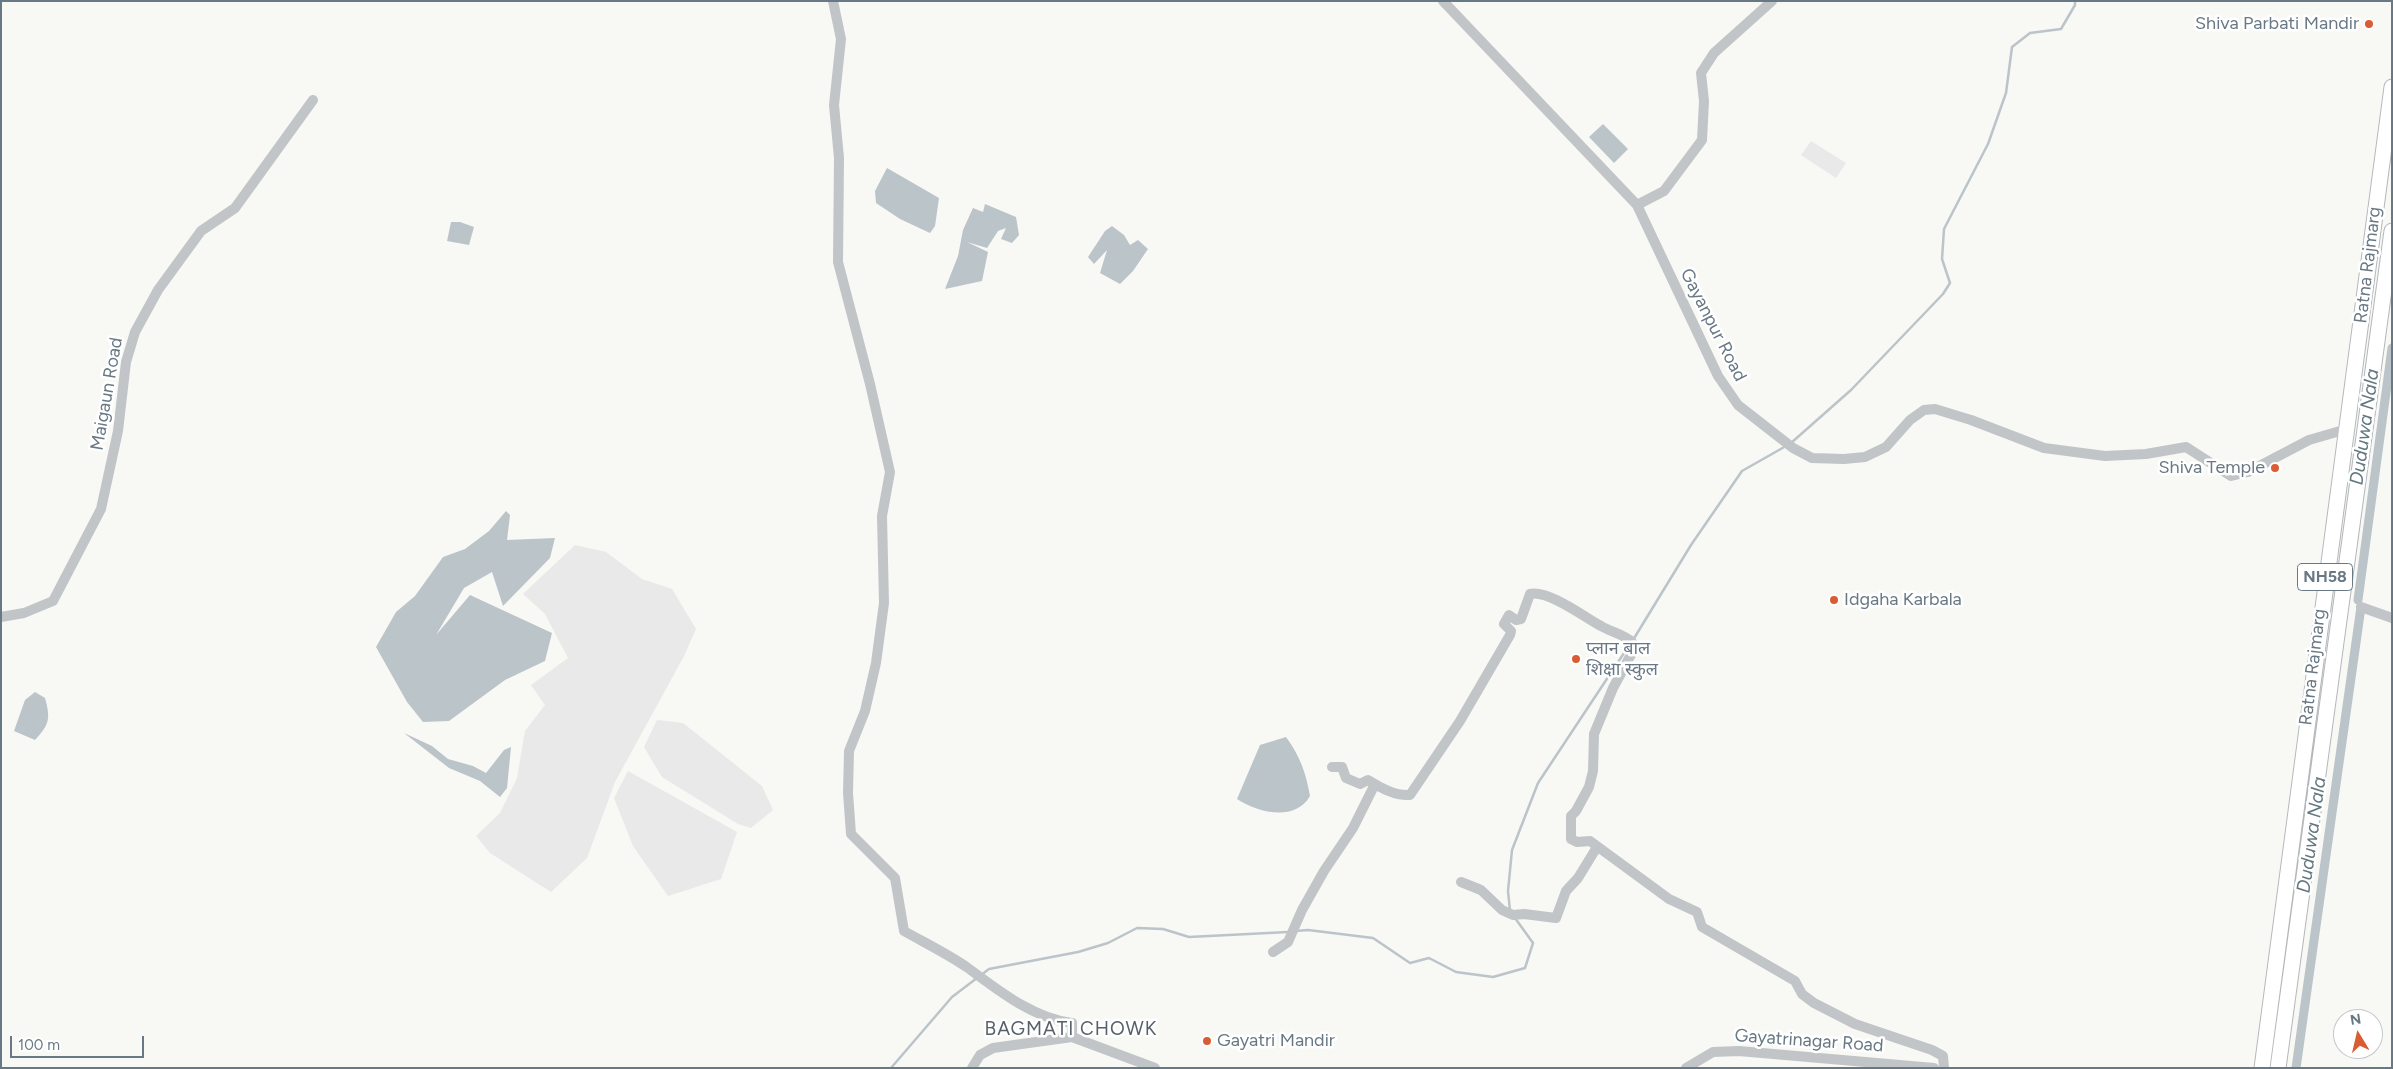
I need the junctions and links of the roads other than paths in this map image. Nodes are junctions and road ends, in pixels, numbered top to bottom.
1 (833, 1) edge
2 (1443, 1) edge
3 (1772, 1) edge
4 (2392, 88) edge
5 (313, 100) dead end
6 (1637, 205) junction
7 (2392, 231) edge
8 (2347, 429) junction
9 (2361, 607) dead end
10 (1, 617) edge
11 (2392, 618) edge
12 (1332, 767) dead end
13 (1375, 784) junction
14 (1597, 847) junction
15 (1461, 882) dead end
16 (1273, 952) dead end
17 (1072, 1038) junction
18 (972, 1068) edge
19 (1155, 1068) edge
20 (1686, 1068) edge
21 (1934, 1068) edge
22 (1944, 1068) edge
23 (2262, 1068) edge
24 (2278, 1068) edge

1 - 17 street
2 - 6 street, Gayanpur Road
3 - 6 street
4 - 8 highway, Ratna Rajmarg / NH58
5 - 10 street, Maigaun Road
6 - 8 street, Gayanpur Road
7 - 24 highway, Ratna Rajmarg / NH58
8 - 23 highway, Ratna Rajmarg / NH58
9 - 11 street
12 - 13 street
13 - 14 street
13 - 16 street
14 - 15 street
14 - 22 street
17 - 18 street
17 - 19 street
20 - 21 street, Gayatrinagar Road

